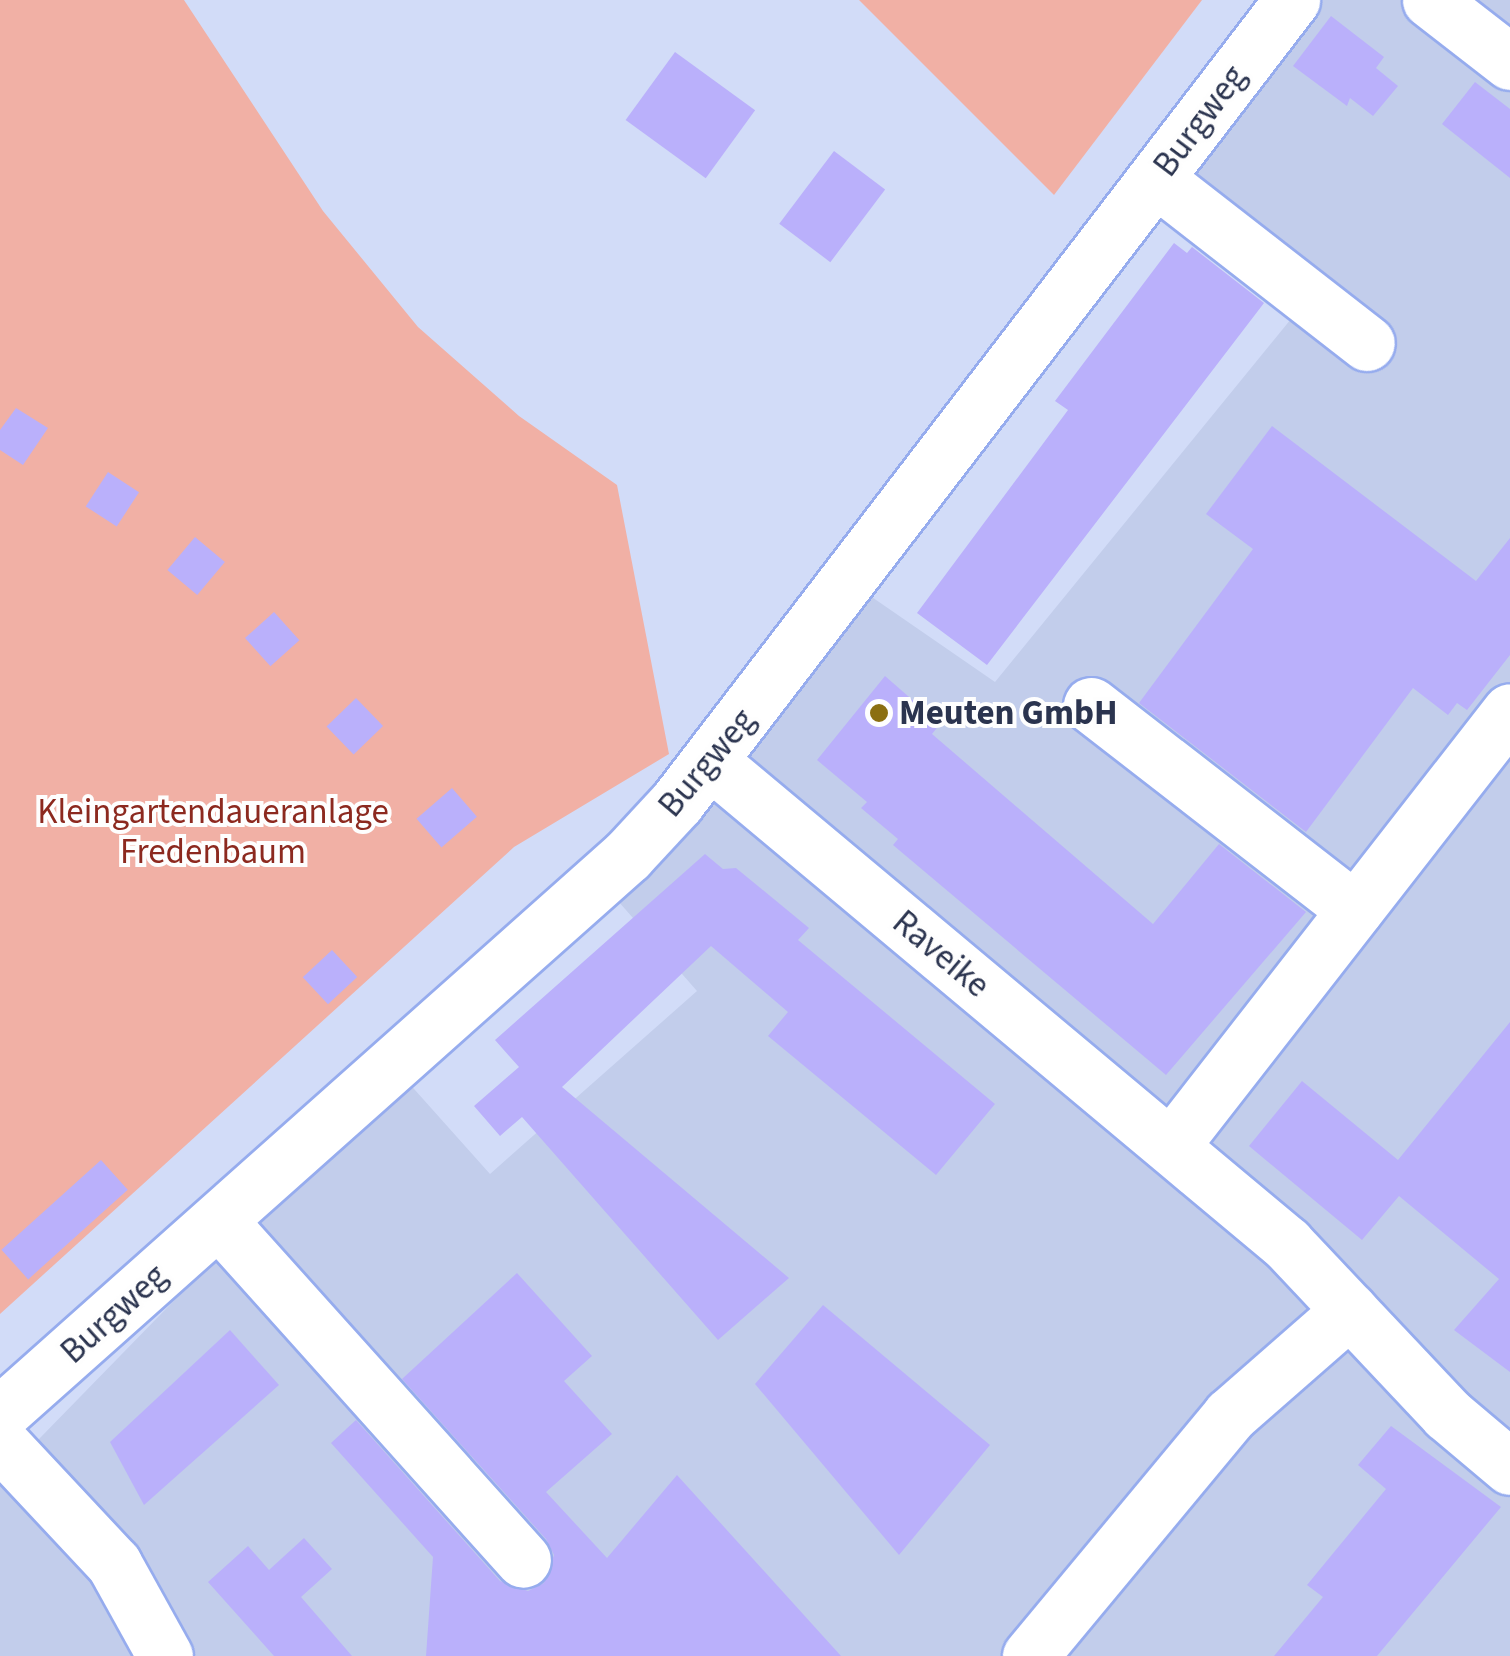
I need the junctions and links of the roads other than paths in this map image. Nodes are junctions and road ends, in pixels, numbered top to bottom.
1 (1292, 0) edge
2 (1430, 0) edge
3 (1510, 62) edge
4 (1156, 179) junction
5 (1367, 343) dead end
6 (1091, 706) dead end
7 (1510, 712) edge
8 (712, 763) junction
9 (1355, 910) junction
10 (1171, 1146) junction
11 (219, 1220) junction
12 (1350, 1310) junction
13 (0, 1414) edge
14 (0, 1442) edge
15 (1510, 1466) edge
16 (523, 1560) dead end
17 (165, 1656) edge
18 (1030, 1656) edge

1 - 4 street, Burgweg
2 - 3 street
4 - 5 street
4 - 8 street, Burgweg
6 - 9 street
7 - 9 street
8 - 10 street, Raveike
8 - 11 street, Burgweg
9 - 10 street
10 - 12 street, Raveike
11 - 13 street, Burgweg
11 - 16 street
12 - 15 street, Raveike
12 - 18 street
14 - 17 street

